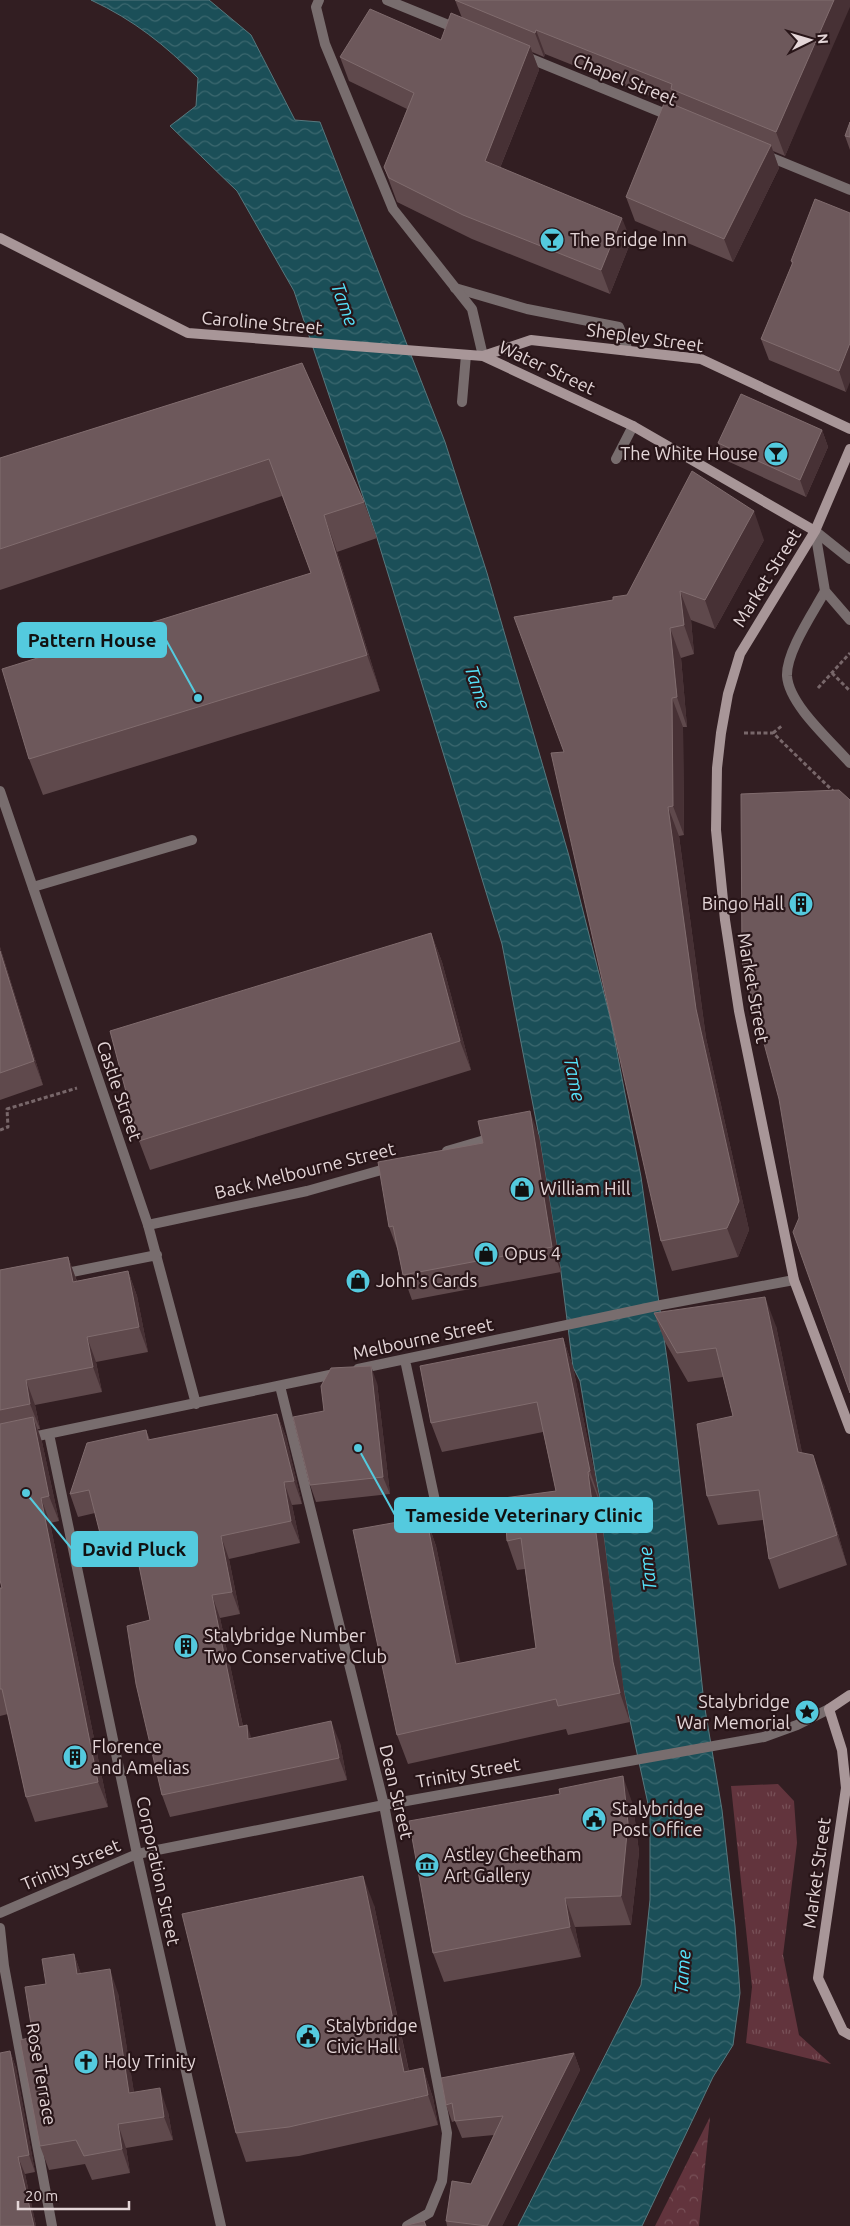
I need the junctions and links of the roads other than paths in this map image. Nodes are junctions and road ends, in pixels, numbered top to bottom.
1 (319, 0) edge
2 (387, 0) edge
3 (468, 34) edge
4 (514, 52) edge
5 (686, 123) edge
6 (759, 153) edge
7 (850, 190) edge
8 (0, 238) edge
9 (455, 288) junction
10 (628, 351) junction
11 (466, 355) junction
12 (483, 356) junction
13 (462, 402) dead end
14 (633, 426) junction
15 (850, 429) edge
16 (850, 450) edge
17 (616, 459) dead end
18 (815, 531) junction
19 (850, 559) edge
20 (825, 592) junction
21 (850, 620) edge
22 (850, 763) edge
23 (0, 791) edge
24 (192, 840) dead end
25 (33, 887) junction
26 (498, 1136) edge
27 (441, 1153) edge
28 (403, 1164) edge
29 (148, 1225) junction
30 (157, 1255) junction
31 (49, 1276) edge
32 (794, 1280) junction
33 (404, 1360) junction
34 (280, 1386) junction
35 (196, 1404) junction
36 (850, 1429) edge
37 (49, 1434) junction
38 (20, 1440) edge
39 (440, 1524) dead end
40 (850, 1695) edge
41 (829, 1709) junction
42 (384, 1805) junction
43 (137, 1854) junction
44 (0, 1913) edge
45 (0, 1928) edge
46 (850, 2035) edge
47 (52, 2226) edge
48 (221, 2226) edge
49 (407, 2226) edge

1 - 9 street, Water Street
2 - 3 street
4 - 5 street, Chapel Street
6 - 7 street
8 - 11 main road, Caroline Street
9 - 10 street
9 - 12 street, Water Street
10 - 12 main road, Shepley Street
10 - 15 main road, Shepley Street
11 - 12 main road, Caroline Street
11 - 13 street
12 - 14 main road, Water Street
14 - 17 street
14 - 18 main road, Water Street
16 - 18 main road, Market Street
18 - 19 street
18 - 20 street
18 - 32 main road, Market Street
20 - 21 street
20 - 22 street
23 - 25 street, Castle Street
24 - 25 street
25 - 29 street, Castle Street
26 - 27 street
28 - 29 street, Back Melbourne Street
29 - 30 street, Castle Street
30 - 31 street
30 - 35 street, Castle Street
32 - 33 street, Melbourne Street
32 - 36 main road, Market Street
33 - 34 street, Melbourne Street
33 - 39 street
34 - 35 street, Melbourne Street
34 - 42 street, Dean Street
35 - 37 street, Melbourne Street
37 - 38 street, Melbourne Street
37 - 43 street, Corporation Street
40 - 41 main road
41 - 42 street, Trinity Street
41 - 46 main road, Market Street
42 - 43 street, Trinity Street
42 - 49 street, Dean Street
43 - 44 street, Trinity Street
43 - 48 street, Corporation Street
45 - 47 street, Rose Terrace

